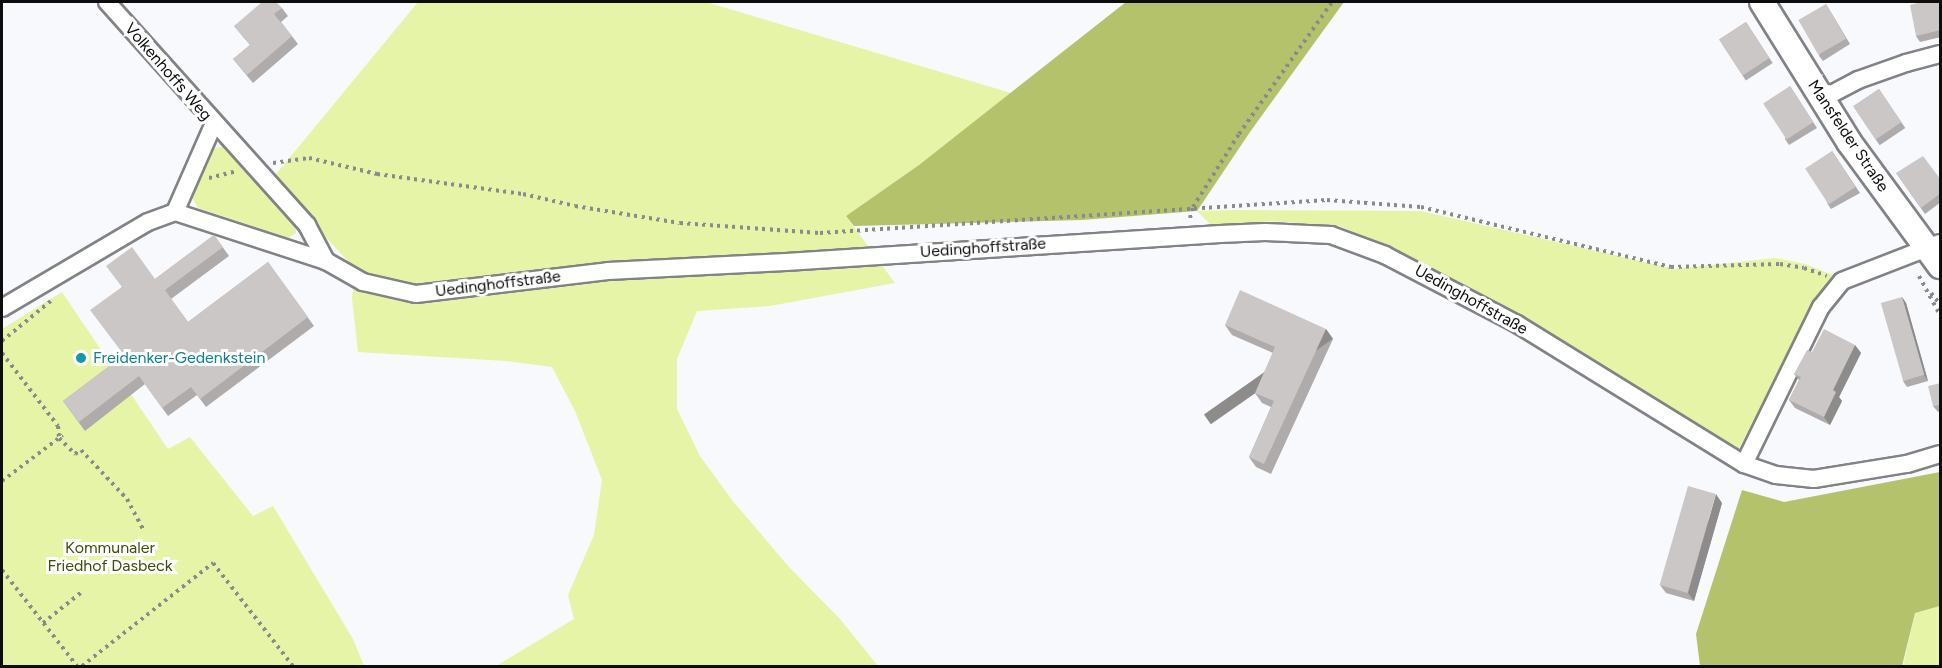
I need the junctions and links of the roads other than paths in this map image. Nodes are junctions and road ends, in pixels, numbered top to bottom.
1 (106, 2) edge
2 (1762, 2) edge
3 (1941, 54) edge
4 (1822, 99) junction
5 (214, 123) junction
6 (175, 212) junction
7 (1929, 253) edge
8 (326, 261) junction
9 (2, 308) edge
10 (1941, 454) edge
11 (1744, 465) junction

1 - 5 street, Volkenhoffs Weg
2 - 4 street, Mansfelder Straße
3 - 4 street
4 - 7 street, Mansfelder Straße
5 - 6 street, Volkenhoffs Weg
5 - 8 street
6 - 8 street, Uedinghoffstraße
6 - 9 street
7 - 11 street
8 - 11 street, Uedinghoffstraße
10 - 11 street, Uedinghoffstraße

